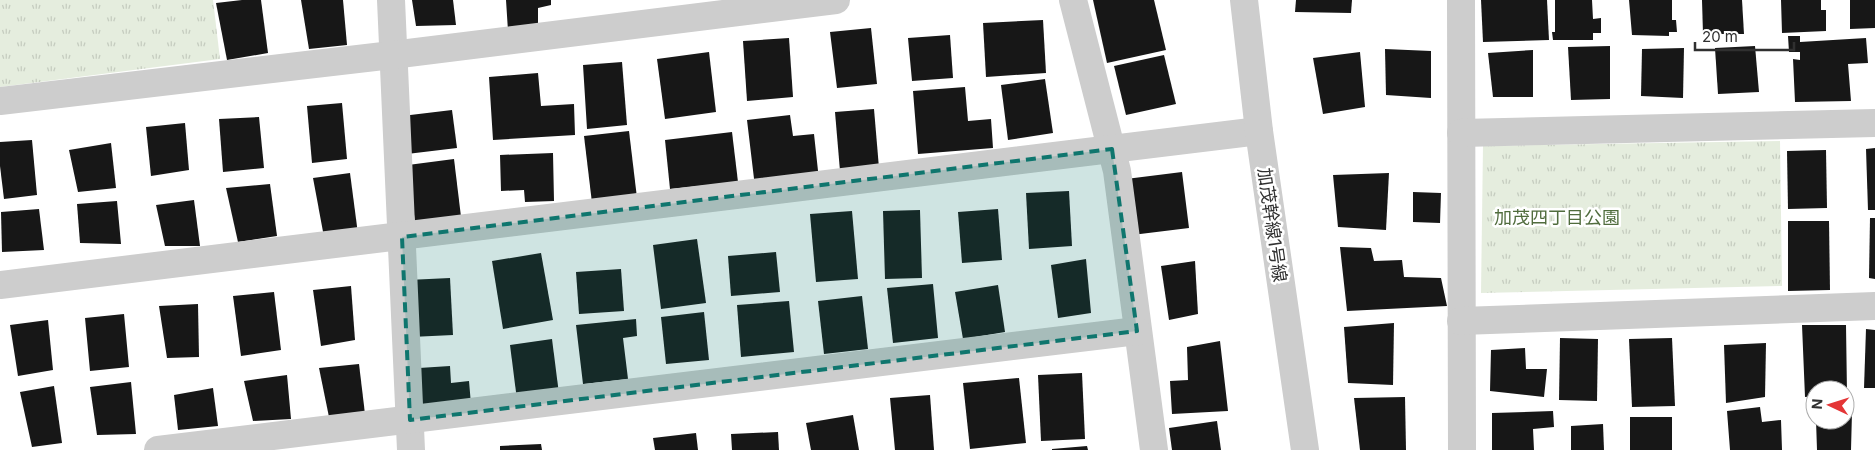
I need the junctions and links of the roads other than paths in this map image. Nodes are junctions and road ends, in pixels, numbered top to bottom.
1 (390, 0) edge
2 (836, 0) edge
3 (1073, 0) edge
4 (1244, 0) edge
5 (1462, 0) edge
6 (392, 56) junction
7 (0, 101) edge
8 (1875, 123) edge
9 (1260, 131) junction
10 (1461, 133) junction
11 (1112, 149) junction
12 (402, 238) junction
13 (0, 285) edge
14 (1875, 306) edge
15 (1461, 322) junction
16 (1137, 331) junction
17 (410, 420) junction
18 (158, 450) edge
19 (411, 450) edge
20 (1154, 450) edge
21 (1305, 450) edge
22 (1462, 450) edge

1 - 6 street
2 - 6 street
3 - 11 street
4 - 9 street, 加茂幹線1号線
5 - 10 street
6 - 7 street
6 - 12 street
8 - 10 street
9 - 11 street
9 - 21 street, 加茂幹線1号線
10 - 15 street
11 - 12 street
11 - 16 street
12 - 13 street
12 - 17 street
14 - 15 street
15 - 22 street
16 - 17 street
16 - 20 street
17 - 18 street
17 - 19 street

